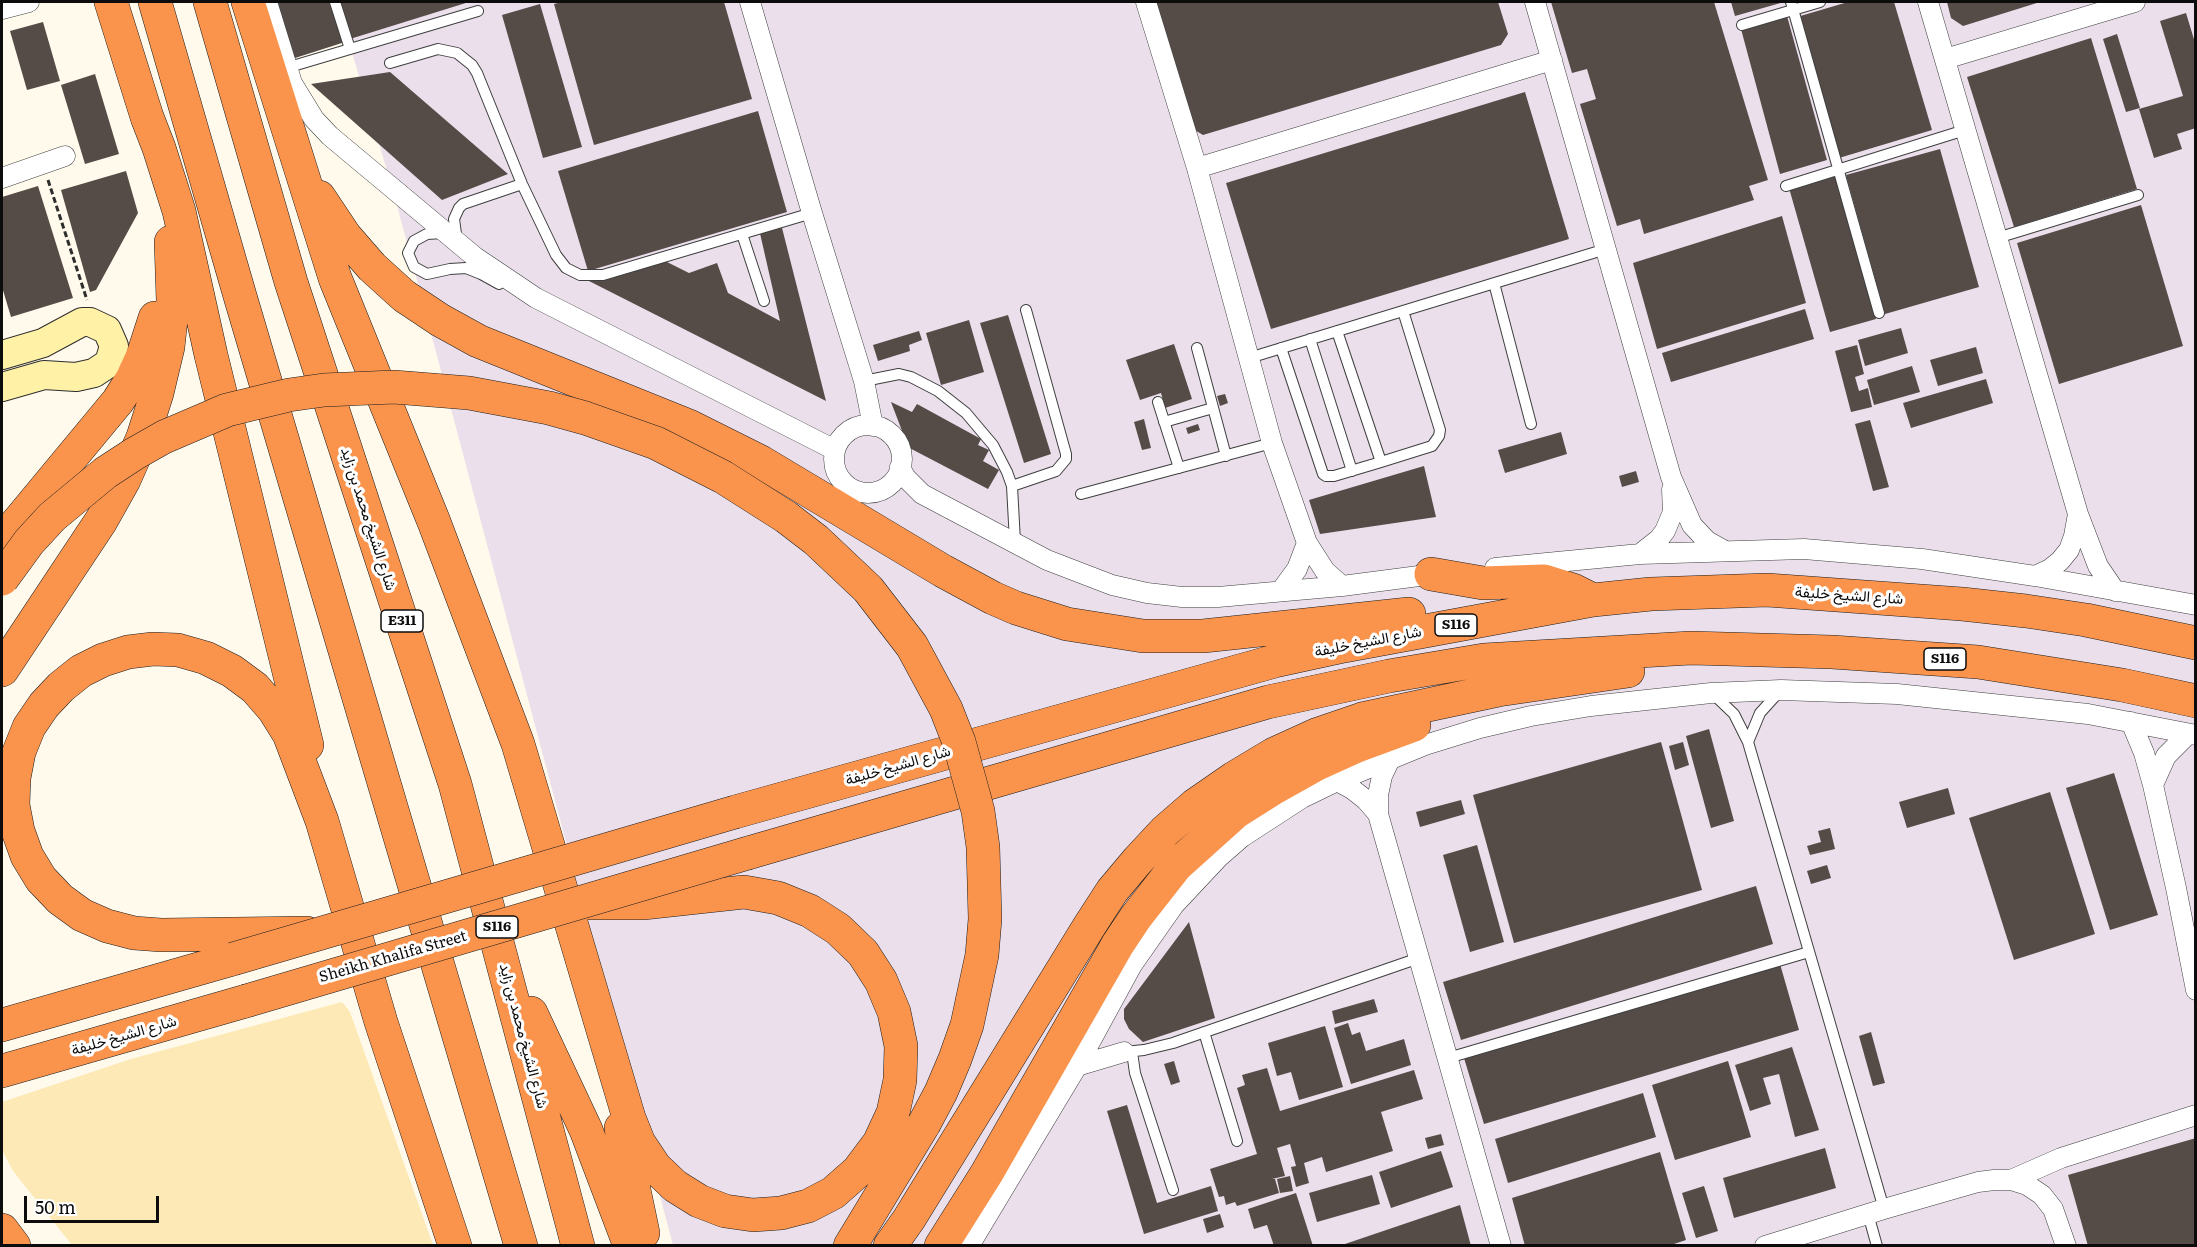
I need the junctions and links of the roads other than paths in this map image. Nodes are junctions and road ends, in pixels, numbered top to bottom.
1 (29, 2) edge
2 (111, 2) edge
3 (155, 2) edge
4 (210, 2) edge
5 (248, 2) edge
6 (267, 2) edge
7 (335, 2) edge
8 (750, 2) edge
9 (1146, 2) edge
10 (1535, 2) edge
11 (1820, 2) edge
12 (1928, 2) edge
13 (2135, 2) edge
14 (1792, 6) edge
15 (2, 9) edge
16 (478, 11) dead end
17 (1742, 25) dead end
18 (350, 49) junction
19 (1945, 59) junction
20 (1552, 60) junction
21 (390, 63) dead end
22 (286, 68) junction
23 (147, 117) junction
24 (1965, 130) junction
25 (159, 148) junction
26 (65, 156) dead end
27 (298, 162) junction
28 (1197, 168) junction
29 (1838, 170) junction
30 (2, 178) edge
31 (522, 184) junction
32 (1786, 186) dead end
33 (2138, 195) dead end
34 (812, 213) junction
35 (742, 234) junction
36 (452, 237) junction
37 (1997, 238) junction
38 (1606, 249) junction
39 (1494, 283) junction
40 (536, 297) junction
41 (764, 301) dead end
42 (1026, 310) dead end
43 (1403, 311) junction
44 (1879, 313) dead end
45 (1337, 331) junction
46 (1310, 339) junction
47 (1197, 348) dead end
48 (1281, 348) junction
49 (2, 355) edge
50 (1249, 358) junction
51 (864, 381) junction
52 (2, 387) edge
53 (1158, 402) dead end
54 (1213, 408) junction
55 (1164, 422) junction
56 (1531, 424) dead end
57 (873, 426) junction
58 (1272, 443) junction
59 (835, 450) junction
60 (1226, 456) junction
61 (1381, 462) junction
62 (900, 467) junction
63 (1179, 468) junction
64 (1352, 471) junction
65 (1671, 477) junction
66 (1012, 486) junction
67 (1081, 494) dead end
68 (2078, 514) junction
69 (2, 541) edge
70 (1016, 542) junction
71 (1306, 543) junction
72 (1725, 551) junction
73 (1640, 554) junction
74 (1431, 574) junction
75 (2035, 576) junction
76 (2, 579) edge
77 (1342, 586) junction
78 (1281, 591) junction
79 (2115, 591) junction
80 (1593, 600) junction
81 (2196, 605) edge
82 (1463, 624) junction
83 (2196, 643) edge
84 (1691, 648) junction
85 (2, 670) edge
86 (1498, 690) junction
87 (1781, 690) junction
88 (1711, 693) junction
89 (2196, 701) edge
90 (2132, 722) junction
91 (2192, 734) edge
92 (1748, 742) junction
93 (1390, 759) junction
94 (1337, 781) junction
95 (2153, 786) junction
96 (1378, 814) junction
97 (322, 820) junction
98 (580, 902) junction
99 (231, 946) junction
100 (1809, 952) junction
101 (502, 955) junction
102 (1419, 958) junction
103 (589, 983) junction
104 (2196, 990) edge
105 (246, 1001) joint
106 (2, 1025) edge
107 (1098, 1025) junction
108 (1204, 1032) junction
109 (1128, 1052) junction
110 (1448, 1058) junction
111 (1077, 1066) junction
112 (2, 1071) edge
113 (2196, 1115) edge
114 (1236, 1141) dead end
115 (2011, 1180) junction
116 (1173, 1190) dead end
117 (1876, 1212) junction
118 (2, 1230) edge
119 (14, 1245) edge
120 (455, 1245) edge
121 (521, 1245) edge
122 (578, 1245) edge
123 (630, 1245) edge
124 (646, 1245) edge
125 (850, 1245) edge
126 (890, 1245) edge
127 (940, 1245) edge
128 (969, 1245) edge
129 (1501, 1245) edge
130 (1765, 1245) edge
131 (1877, 1245) edge
132 (2066, 1245) edge

1 - 15 street
2 - 23 highway
3 - 121 highway
4 - 101 highway, شارع الشيخ محمد بن زايد / E311
5 - 27 highway
6 - 22 street
7 - 18 lane
8 - 34 street
9 - 28 street
10 - 20 street
11 - 14 lane
12 - 19 street
13 - 19 street
14 - 17 lane
14 - 29 lane
16 - 18 lane
18 - 22 lane
19 - 24 street
20 - 28 street
20 - 38 street
21 - 31 lane
22 - 36 street
23 - 25 highway
23 - 69 highway
24 - 29 lane
24 - 37 street
25 - 85 highway
25 - 97 highway
26 - 30 street
27 - 82 highway
27 - 103 highway
28 - 50 street
29 - 32 lane
29 - 44 lane
31 - 35 lane
31 - 36 lane
33 - 37 lane
34 - 35 lane
34 - 51 street
35 - 41 lane
36 - 40 street
36 - 40 lane
37 - 68 street
38 - 39 lane
38 - 65 street
39 - 43 lane
39 - 56 lane
40 - 59 street
42 - 66 lane
43 - 45 lane
43 - 61 lane
45 - 46 lane
45 - 61 lane
46 - 48 lane
46 - 64 lane
47 - 54 lane
48 - 50 lane
48 - 64 lane
49 - 52 street
50 - 58 street
51 - 57 street
51 - 66 lane
53 - 55 lane
54 - 55 lane
54 - 60 lane
55 - 63 lane
57 - 59 street
57 - 62 street
58 - 60 lane
58 - 71 street
59 - 62 street
60 - 63 lane
61 - 64 lane
62 - 70 street
63 - 67 lane
65 - 72 street
65 - 73 street
66 - 70 lane
68 - 75 street
68 - 79 street
70 - 78 street
71 - 77 street
71 - 78 street
72 - 73 street
72 - 75 street
73 - 74 street
74 - 77 street
74 - 80 highway
75 - 79 street
76 - 125 highway, bridge
77 - 78 street
79 - 81 street
80 - 82 highway, شارع الشيخ خليفة / S116
80 - 83 highway, شارع الشيخ خليفة / S116
82 - 99 highway, شارع الشيخ خليفة / S116, bridge
84 - 86 highway
84 - 89 highway, S116
84 - 98 highway, Sheikh Khalifa Street / S116, bridge
86 - 126 highway
86 - 127 highway
87 - 88 street
87 - 90 street
87 - 92 lane
88 - 92 lane
88 - 93 street
90 - 91 street
90 - 95 street
91 - 95 street
92 - 100 lane
93 - 94 street
93 - 96 street
94 - 96 street
94 - 107 street
95 - 104 street
96 - 102 street
97 - 99 highway
97 - 120 highway
98 - 103 highway, bridge
98 - 105 highway, Sheikh Khalifa Street / S116, bridge
99 - 106 highway, S116
100 - 110 lane
100 - 117 lane
101 - 122 highway, شارع الشيخ محمد بن زايد / E311
101 - 123 highway
102 - 108 lane
102 - 110 street
103 - 124 highway
105 - 112 highway, شارع الشيخ خليفة / S116
107 - 109 street
107 - 111 street
108 - 109 lane
108 - 114 lane
109 - 111 street
109 - 116 lane
110 - 129 street
111 - 128 street
113 - 115 street
115 - 117 street
115 - 132 street
117 - 130 street
117 - 131 lane
118 - 119 highway

